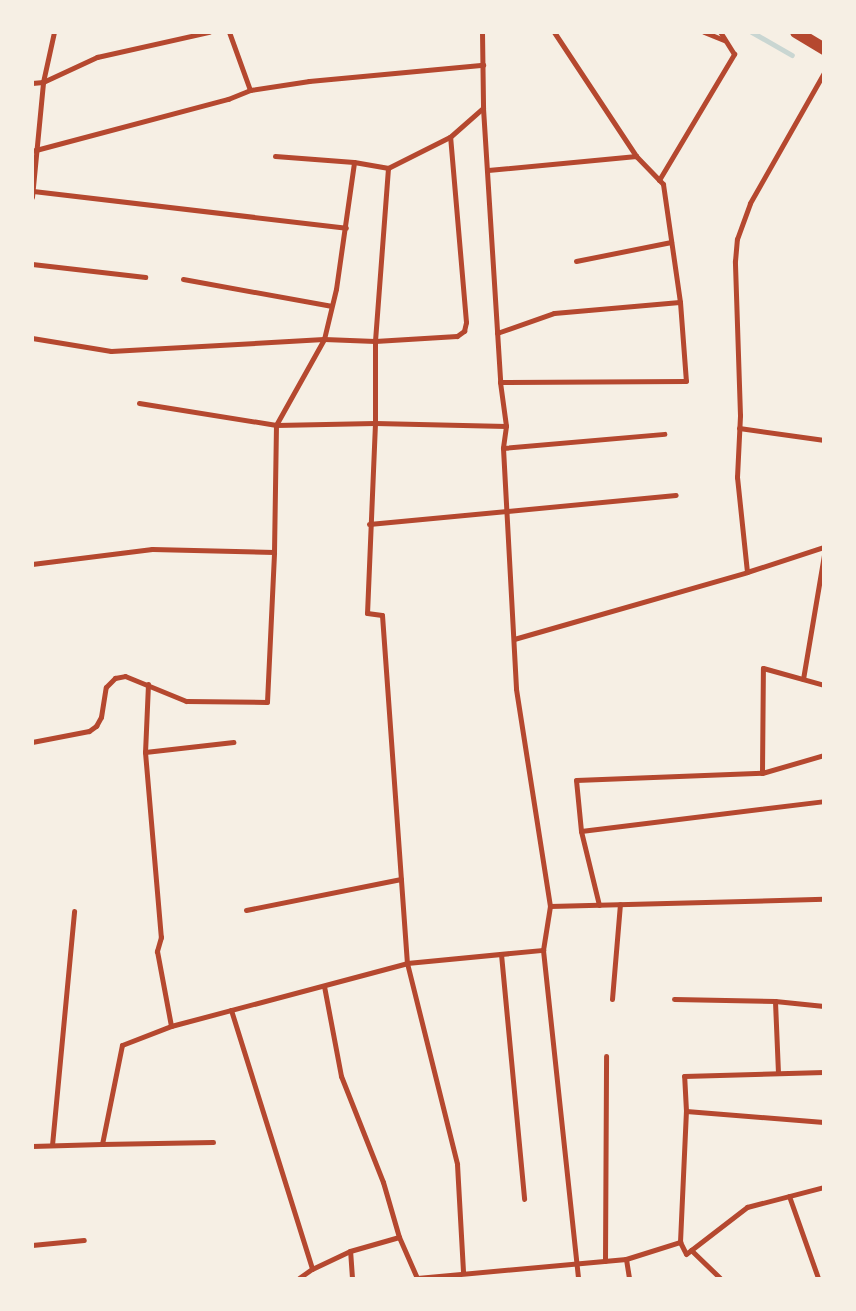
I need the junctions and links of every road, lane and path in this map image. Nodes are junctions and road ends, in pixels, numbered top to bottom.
1 (54, 32) edge
2 (209, 32) edge
3 (229, 32) edge
4 (482, 32) edge
5 (554, 32) edge
6 (704, 32) edge
7 (720, 32) edge
8 (796, 32) edge
9 (726, 40) junction
10 (824, 49) edge
11 (483, 65) junction
12 (824, 73) edge
13 (32, 82) edge
14 (43, 82) junction
15 (250, 90) junction
16 (484, 108) junction
17 (450, 137) junction
18 (35, 151) edge
19 (275, 156) dead end
20 (636, 156) junction
21 (354, 162) junction
22 (388, 168) junction
23 (488, 170) junction
24 (659, 180) junction
25 (33, 191) edge
26 (32, 197) edge
27 (346, 228) junction
28 (671, 242) junction
29 (576, 261) dead end
30 (32, 264) edge
31 (146, 277) dead end
32 (183, 279) dead end
33 (680, 302) junction
34 (331, 306) junction
35 (497, 333) junction
36 (32, 338) edge
37 (324, 339) junction
38 (375, 341) junction
39 (500, 382) junction
40 (139, 403) dead end
41 (375, 423) junction
42 (276, 425) junction
43 (506, 426) junction
44 (739, 428) junction
45 (664, 434) dead end
46 (824, 440) edge
47 (503, 448) junction
48 (676, 495) dead end
49 (507, 513) junction
50 (369, 524) junction
51 (824, 547) edge
52 (274, 552) junction
53 (824, 555) edge
54 (32, 564) edge
55 (748, 572) junction
56 (514, 639) junction
57 (803, 679) junction
58 (148, 684) junction
59 (824, 685) edge
60 (32, 742) edge
61 (233, 742) dead end
62 (145, 752) junction
63 (824, 755) edge
64 (762, 773) junction
65 (824, 801) edge
66 (581, 832) junction
67 (401, 879) junction
68 (824, 899) edge
69 (620, 904) junction
70 (599, 905) junction
71 (550, 906) junction
72 (246, 910) dead end
73 (74, 911) dead end
74 (543, 950) junction
75 (501, 954) junction
76 (407, 963) junction
77 (324, 986) junction
78 (612, 999) dead end
79 (674, 999) dead end
80 (775, 1001) junction
81 (824, 1006) edge
82 (231, 1010) junction
83 (171, 1026) junction
84 (606, 1056) dead end
85 (824, 1072) edge
86 (778, 1073) junction
87 (686, 1111) junction
88 (824, 1122) edge
89 (213, 1142) dead end
90 (102, 1144) junction
91 (32, 1146) edge
92 (52, 1146) junction
93 (824, 1187) edge
94 (789, 1196) junction
95 (524, 1200) dead end
96 (399, 1237) junction
97 (84, 1240) dead end
98 (680, 1242) junction
99 (32, 1245) edge
100 (691, 1250) junction
101 (350, 1251) junction
102 (626, 1259) junction
103 (605, 1261) junction
104 (576, 1263) junction
105 (312, 1269) junction
106 (463, 1273) junction
107 (299, 1278) edge
108 (352, 1278) edge
109 (417, 1278) edge
110 (578, 1278) edge
111 (629, 1278) edge
112 (720, 1278) edge
113 (818, 1278) edge

1 - 14 street
2 - 14 street
3 - 15 street
4 - 11 street
5 - 20 street
6 - 9 street
7 - 9 street
8 - 10 highway
9 - 24 street
11 - 15 street
11 - 16 street
12 - 44 street
13 - 14 street
14 - 18 street
15 - 18 street
16 - 17 street
16 - 23 street
17 - 22 street
17 - 38 street
18 - 25 street
19 - 21 street
20 - 23 street
20 - 24 street
21 - 22 street
21 - 27 street
22 - 38 street
23 - 35 street
24 - 28 street
25 - 26 street
25 - 27 street
27 - 34 street
28 - 29 street
28 - 33 street
30 - 31 street
32 - 34 street
33 - 35 street
33 - 39 street
34 - 37 street
35 - 39 street
36 - 37 street
37 - 38 street
37 - 42 street
38 - 41 street
39 - 43 street
40 - 42 street
41 - 42 street
41 - 43 street
41 - 50 street
42 - 52 street
43 - 47 street
44 - 46 street
44 - 55 street
45 - 47 street
47 - 49 street
48 - 49 street
49 - 50 street
49 - 56 street
50 - 67 street
51 - 55 street
52 - 54 street
52 - 58 street
53 - 57 street
55 - 56 street
56 - 71 street
57 - 59 street
57 - 64 street
58 - 60 street
58 - 62 street
61 - 62 street
62 - 83 street
63 - 64 street
64 - 66 street
65 - 66 street
66 - 70 street
67 - 72 street
67 - 76 street
68 - 69 street
69 - 70 street
69 - 78 street
70 - 71 street
71 - 74 street
73 - 92 street
74 - 75 street
74 - 104 street
75 - 76 street
75 - 95 street
76 - 77 street
76 - 106 street
77 - 82 street
77 - 96 street
79 - 80 street
80 - 81 street
80 - 86 street
82 - 83 street
82 - 105 street
83 - 90 street
84 - 103 street
85 - 86 street
86 - 87 street
87 - 88 street
87 - 98 street
89 - 90 street
90 - 92 street
91 - 92 street
93 - 94 street
94 - 100 street
94 - 113 street
96 - 101 street
96 - 109 street
97 - 99 street
98 - 100 street
98 - 102 street
100 - 112 street
101 - 105 street
101 - 108 street
102 - 103 street
102 - 111 street
103 - 104 street
104 - 106 street
104 - 110 street
105 - 107 street
106 - 109 street

